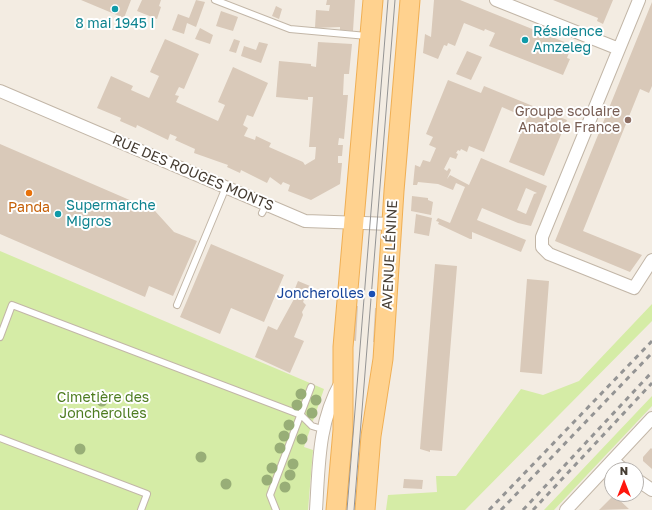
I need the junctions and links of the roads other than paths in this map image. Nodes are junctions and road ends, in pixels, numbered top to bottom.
1 (215, 0) edge
2 (373, 0) edge
3 (410, 0) edge
4 (496, 0) edge
5 (639, 0) edge
6 (370, 36) junction
7 (620, 49) junction
8 (0, 91) edge
9 (226, 188) junction
10 (355, 221) junction
11 (392, 224) junction
12 (652, 260) edge
13 (177, 305) dead end
14 (0, 337) edge
15 (342, 381) junction
16 (311, 387) dead end
17 (301, 415) junction
18 (652, 418) edge
19 (322, 429) junction
20 (0, 438) edge
21 (613, 461) joint
22 (141, 510) edge
23 (276, 510) edge
24 (316, 510) edge
25 (336, 510) edge
26 (365, 510) edge
27 (566, 510) edge

1 - 6 lane
2 - 6 main road
3 - 11 main road, AVENUE LÉNINE
4 - 7 street
5 - 7 street
6 - 10 main road
7 - 12 street
8 - 9 street, RUE DES ROUGES MONTS
9 - 10 street, RUE DES ROUGES MONTS
9 - 13 lane
10 - 11 street, RUE DES ROUGES MONTS
10 - 15 main road
11 - 26 main road, AVENUE LÉNINE
14 - 17 lane
15 - 19 street
15 - 25 main road
16 - 17 lane
17 - 19 lane
17 - 23 lane
18 - 21 street
19 - 24 street
20 - 22 lane
21 - 27 street

